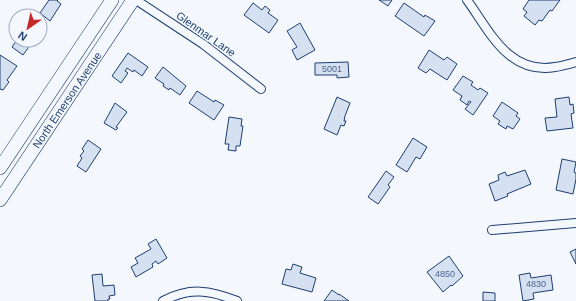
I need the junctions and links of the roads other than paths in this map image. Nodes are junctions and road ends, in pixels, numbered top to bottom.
1 (112, 0) edge
2 (135, 0) edge
3 (467, 0) edge
4 (576, 62) edge
5 (261, 89) dead end
6 (0, 168) edge
7 (0, 200) edge
8 (576, 223) edge
9 (492, 230) dead end
10 (163, 301) edge
11 (237, 301) edge

1 - 6 main road, North Emerson Avenue
2 - 5 street, Glenmar Lane
2 - 7 main road, North Emerson Avenue
3 - 4 street
8 - 9 street
10 - 11 street

